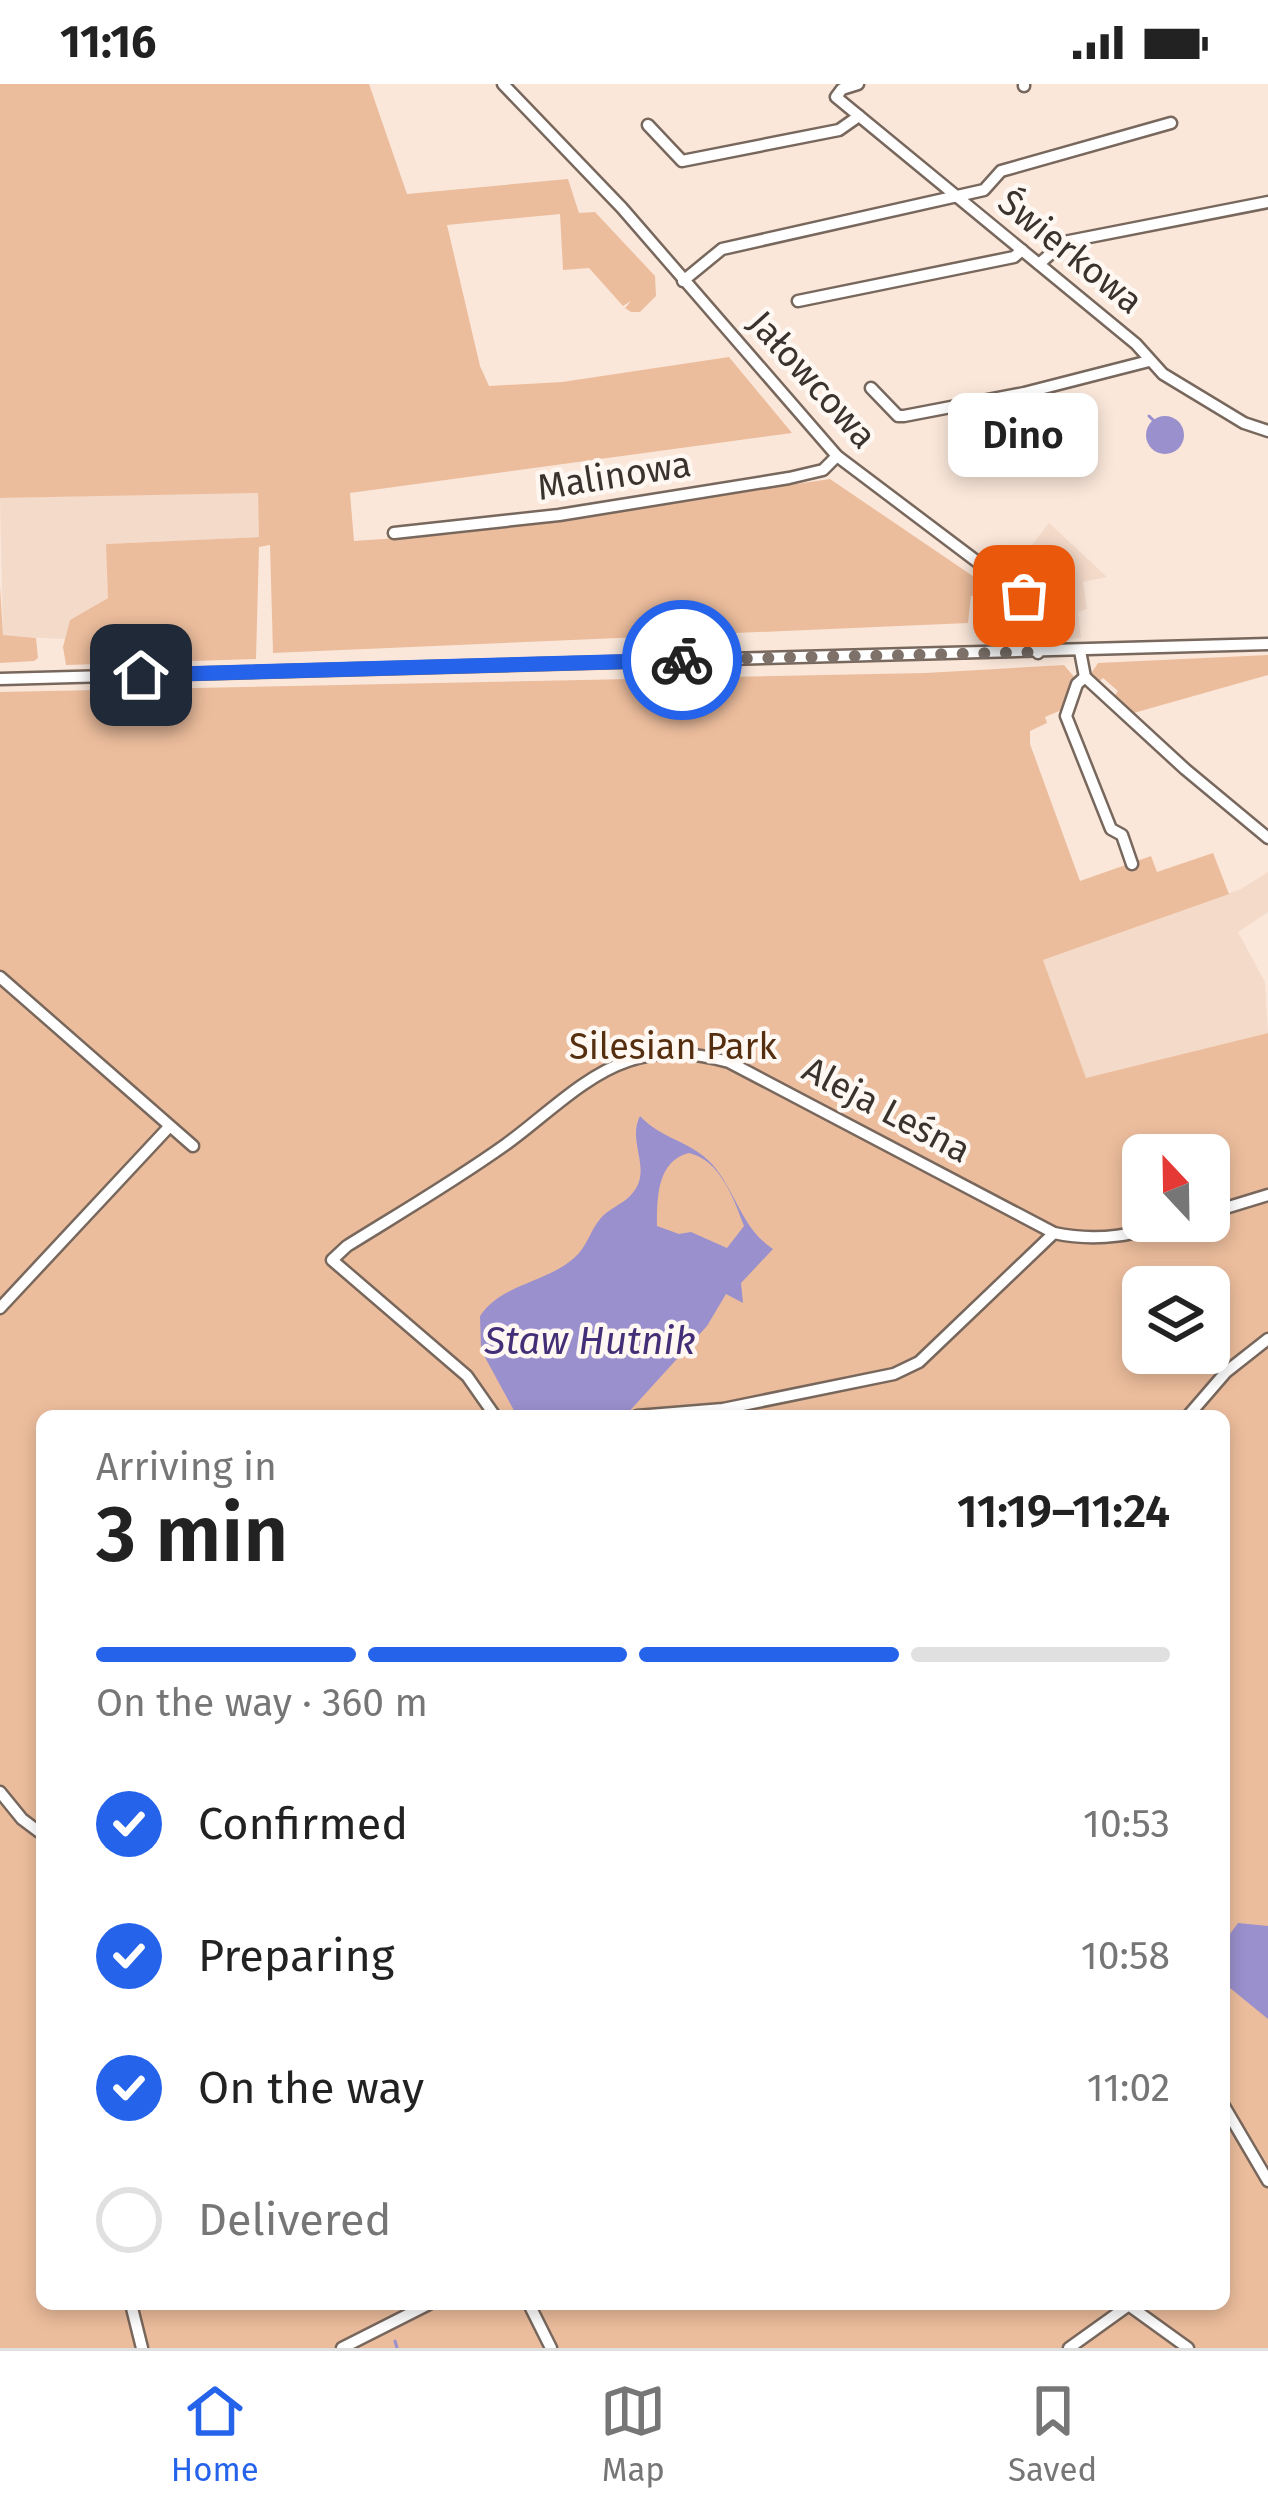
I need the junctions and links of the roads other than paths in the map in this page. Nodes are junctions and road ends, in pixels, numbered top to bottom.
1 (503, 84) edge
2 (858, 84) edge
3 (859, 116) junction
4 (1171, 123) dead end
5 (648, 125) dead end
6 (956, 196) junction
7 (1268, 202) edge
8 (1022, 250) junction
9 (1040, 264) junction
10 (683, 280) junction
11 (798, 301) dead end
12 (1149, 361) junction
13 (871, 388) dead end
14 (1268, 431) edge
15 (837, 456) junction
16 (394, 533) dead end
17 (1268, 644) edge
18 (1080, 651) junction
19 (1038, 652) junction
20 (1084, 676) junction
21 (0, 679) edge
22 (1268, 838) edge
23 (1132, 864) dead end
24 (0, 976) edge
25 (168, 1128) junction
26 (193, 1146) dead end
27 (1268, 1195) edge
28 (1230, 1207) edge
29 (1054, 1233) junction
30 (1122, 1237) edge
31 (0, 1308) edge
32 (1268, 1339) edge
33 (491, 1410) edge
34 (709, 1410) edge
35 (1193, 1410) edge
36 (0, 1792) edge
37 (36, 1830) edge
38 (1230, 2116) edge
39 (1268, 2181) edge
40 (132, 2310) edge
41 (417, 2310) edge
42 (532, 2310) edge
43 (1121, 2310) edge
44 (1135, 2310) edge
45 (142, 2348) edge
46 (342, 2348) edge
47 (551, 2348) edge
48 (1069, 2348) edge
49 (1188, 2348) edge

1 - 10 street, Jałowcowa
2 - 3 street
3 - 5 street
3 - 6 street
4 - 6 street
6 - 8 street, Świerkowa
6 - 10 street, Świerkowa
7 - 9 street
8 - 9 street, Świerkowa
8 - 11 street
9 - 12 street, Świerkowa
10 - 15 street, Jałowcowa
12 - 13 street
12 - 14 street, Świerkowa
15 - 16 street, Malinowa
15 - 19 street, Jałowcowa
17 - 18 street
18 - 19 street
18 - 20 street
19 - 21 street
20 - 22 street
20 - 23 street
24 - 25 street
25 - 26 street
25 - 31 street
27 - 28 street
29 - 30 street, Aleja Leśna
29 - 33 street, Aleja Leśna
29 - 34 street
32 - 35 street
36 - 37 street
38 - 39 street
40 - 45 street
41 - 46 street
42 - 47 street
43 - 48 street
44 - 49 street

